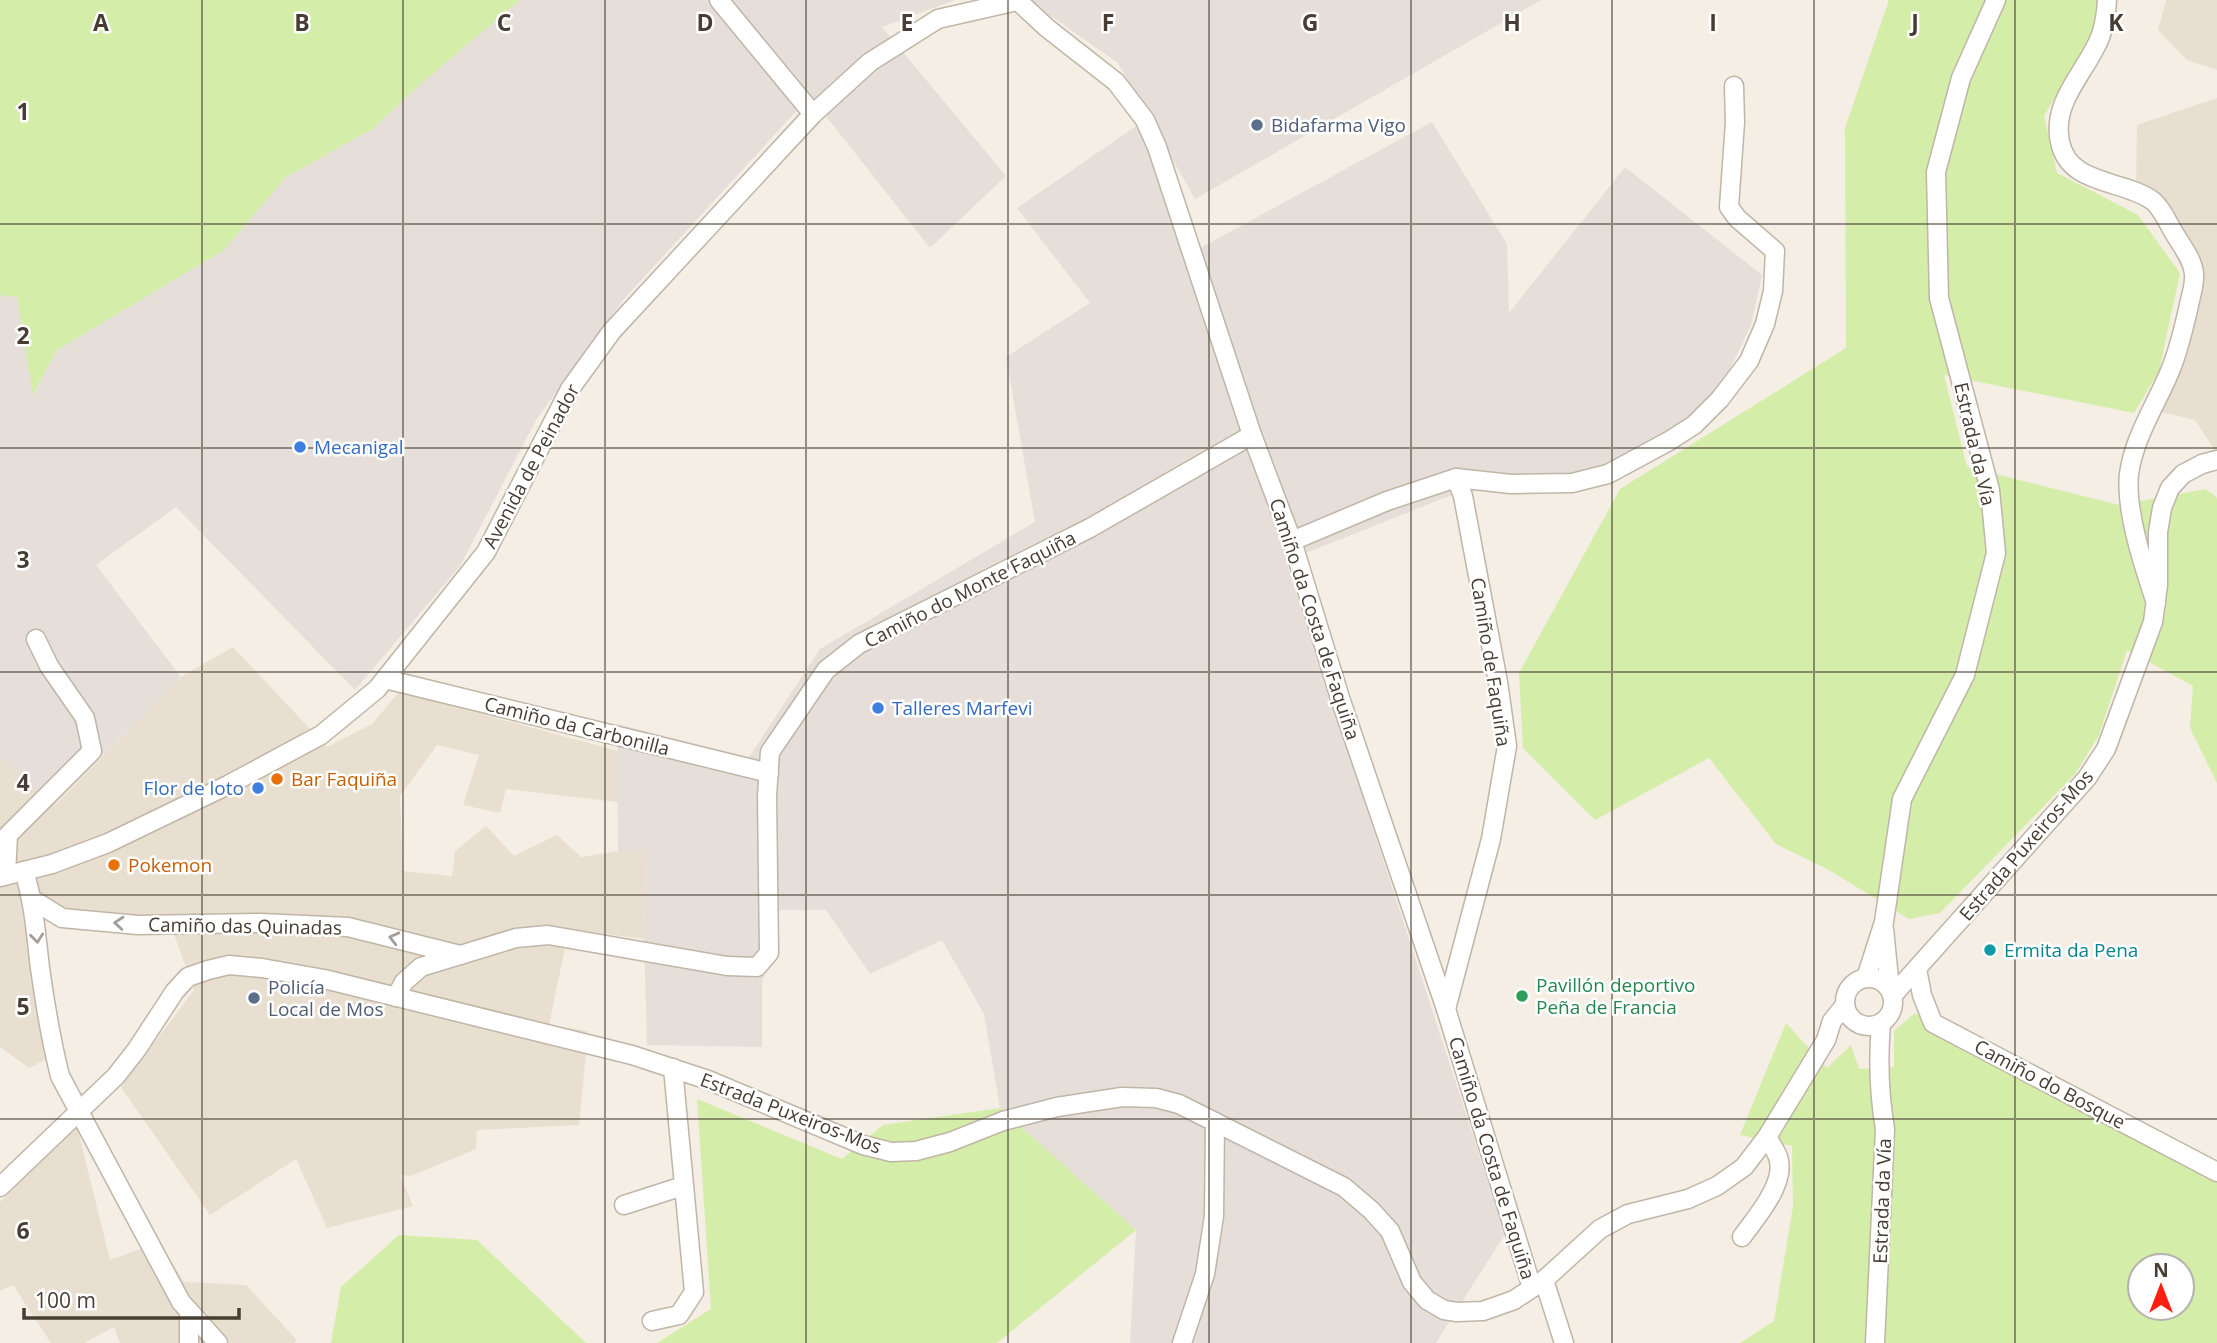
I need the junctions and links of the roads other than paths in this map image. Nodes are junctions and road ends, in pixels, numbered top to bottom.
1 (719, 0) edge
2 (1019, 0) edge
3 (1996, 0) edge
4 (2107, 0) edge
5 (1734, 86) dead end
6 (813, 114) junction
7 (1252, 435) junction
8 (2217, 460) edge
9 (1455, 478) junction
10 (1292, 541) junction
11 (2156, 603) junction
12 (36, 639) dead end
13 (385, 679) junction
14 (769, 773) junction
15 (24, 871) junction
16 (3, 876) edge
17 (33, 900) junction
18 (1884, 922) junction
19 (460, 955) junction
20 (1917, 969) junction
21 (1866, 978) junction
22 (1891, 992) junction
23 (397, 997) junction
24 (1446, 1009) junction
25 (1847, 1011) junction
26 (1874, 1025) junction
27 (673, 1068) junction
28 (80, 1110) junction
29 (1215, 1122) junction
30 (1767, 1138) junction
31 (2217, 1172) edge
32 (0, 1186) edge
33 (682, 1186) junction
34 (624, 1205) dead end
35 (1742, 1237) dead end
36 (1538, 1284) junction
37 (189, 1311) junction
38 (652, 1321) dead end
39 (189, 1343) edge
40 (218, 1343) edge
41 (1182, 1343) edge
42 (1564, 1343) edge
43 (1875, 1343) edge

1 - 6 street
2 - 6 street, Avenida de Peinador
2 - 7 street, Camiño da Costa de Faquiña
3 - 18 street, Estrada da Vía
4 - 11 street
5 - 9 street
6 - 13 street, Avenida de Peinador
7 - 10 street, Camiño da Costa de Faquiña
7 - 14 street, Camiño do Monte Faquiña
8 - 11 street, Estrada Puxeiros-Mos
9 - 10 street
9 - 24 street, Camiño de Faquiña
10 - 24 street, Camiño da Costa de Faquiña
11 - 20 street, Estrada Puxeiros-Mos
12 - 16 street
13 - 14 street, Camiño da Carbonilla
13 - 15 street, Avenida de Peinador
14 - 19 street, Camiño do Monte Faquiña
15 - 16 street, Avenida de Peinador
15 - 17 street
19 -> 17 street, Camiño das Quinadas
17 -> 28 street
18 - 21 street
18 - 22 street
19 - 23 street, Camiño do Monte Faquiña
20 - 22 street, Estrada Puxeiros-Mos
20 - 31 street, Camiño do Bosque
21 - 22 street
21 - 25 street
22 - 26 street
23 - 27 street, Estrada Puxeiros-Mos
23 - 28 street, Estrada Puxeiros-Mos
24 - 36 street, Camiño da Costa de Faquiña
25 - 26 street
25 - 30 street, Estrada Puxeiros-Mos
26 - 43 street, Estrada da Vía
27 - 29 street, Estrada Puxeiros-Mos
27 - 33 street
28 - 32 street, Estrada Puxeiros-Mos
28 - 37 street
29 - 36 street, Estrada Puxeiros-Mos
29 - 41 street
30 - 35 street
30 - 36 street, Estrada Puxeiros-Mos
33 - 34 street
33 - 38 street
36 - 42 street, Camiño da Costa de Faquiña
37 - 39 street
37 - 40 street

